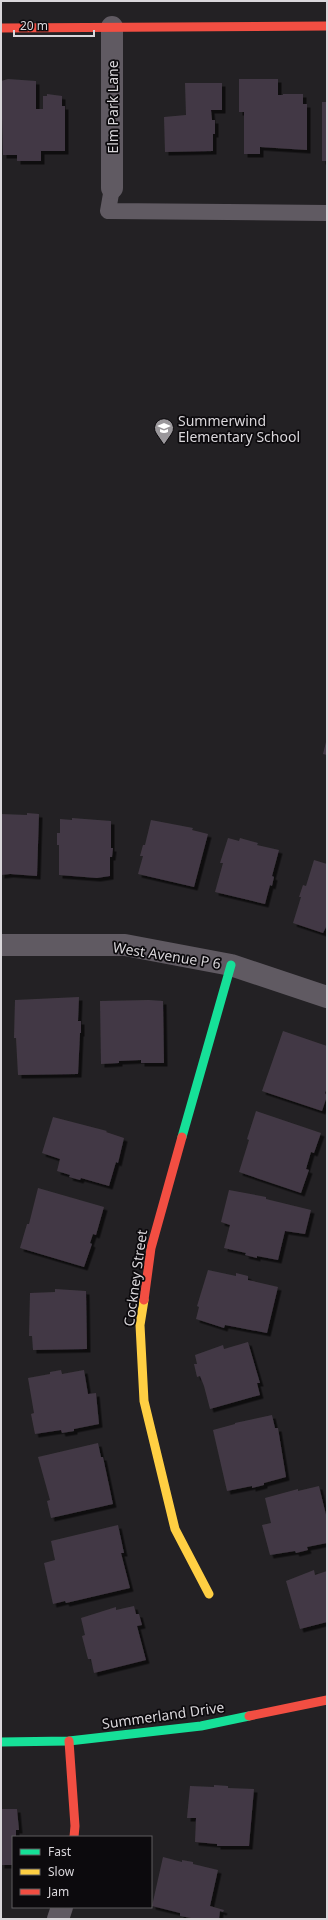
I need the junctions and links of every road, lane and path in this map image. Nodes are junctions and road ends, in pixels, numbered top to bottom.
1 (112, 26) junction
2 (327, 26) edge
3 (1, 28) edge
4 (112, 188) joint
5 (327, 213) edge
6 (1, 945) edge
7 (230, 965) junction
8 (327, 997) edge
9 (209, 1594) dead end
10 (327, 1700) edge
11 (1, 1742) edge
12 (69, 1742) junction
13 (74, 1836) edge
14 (62, 1908) edge
15 (58, 1919) edge

1 - 2 street
1 - 3 street
1 - 4 street, Elm Park Lane
4 - 5 lane
6 - 7 street, West Avenue P 6
7 - 8 street, West Avenue P 6
7 - 9 street, Cockney Street
10 - 12 street, Summerland Drive
11 - 12 street, Summerland Drive
12 - 13 street
14 - 15 street

